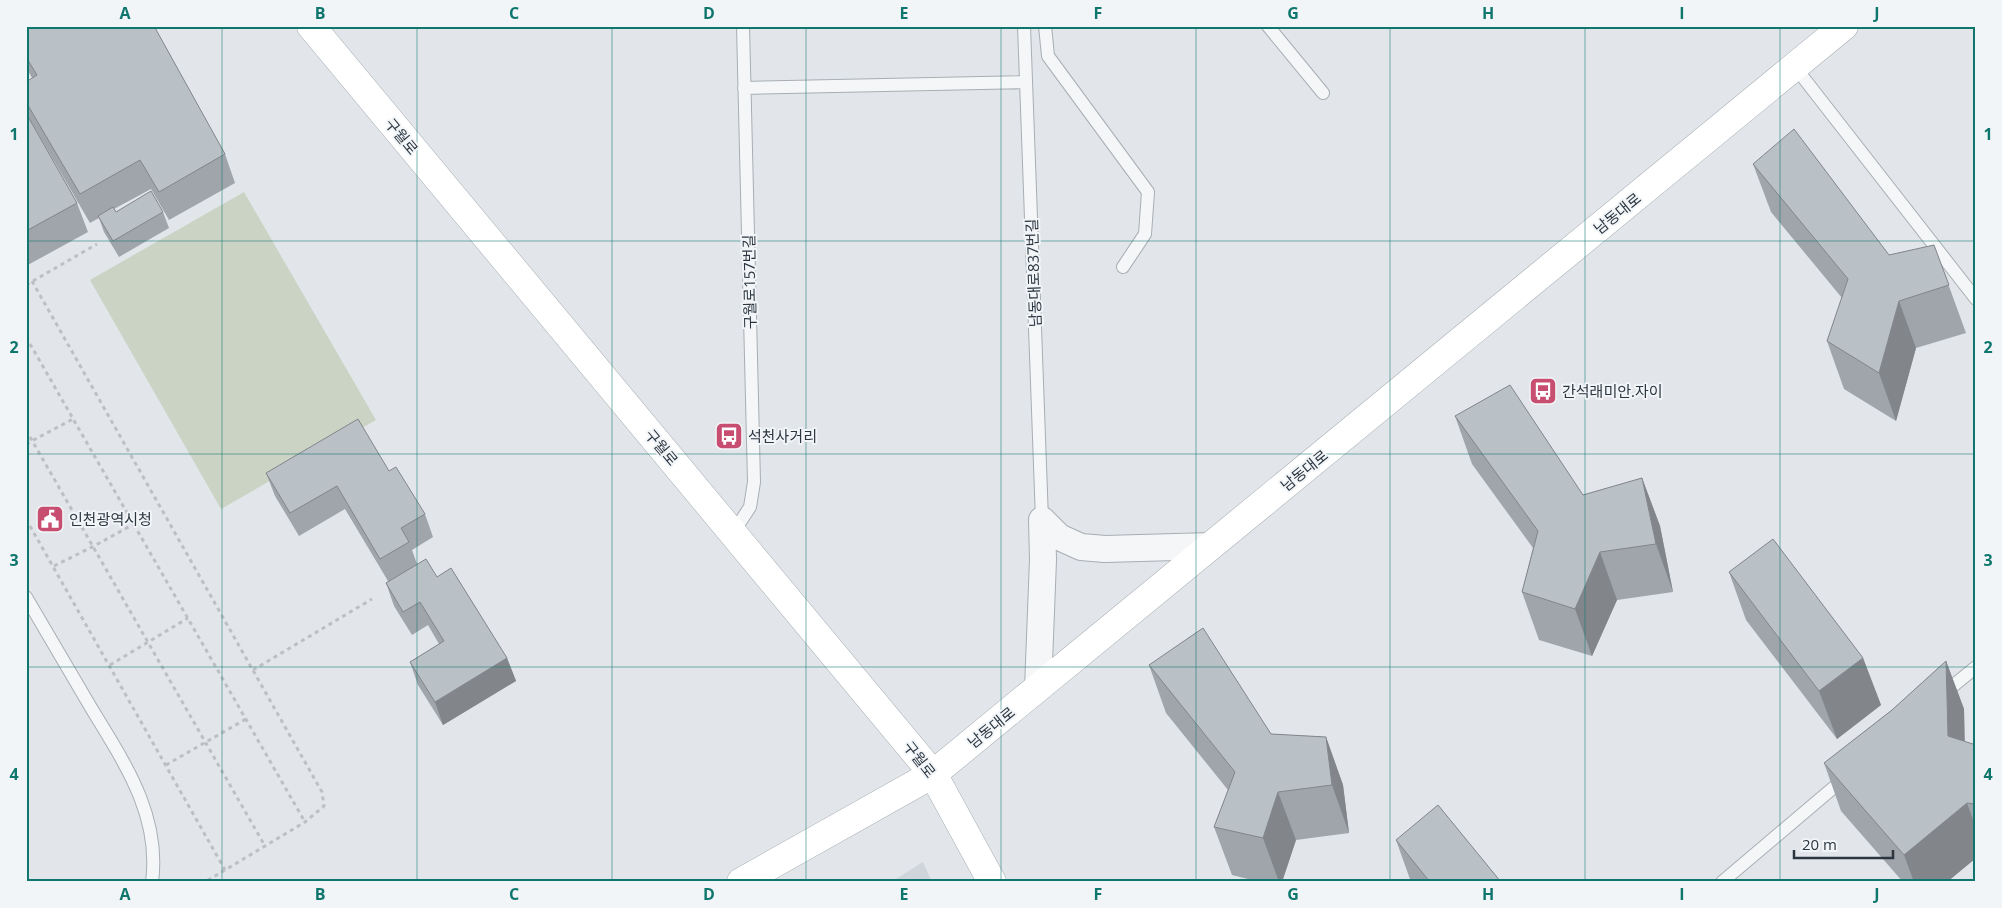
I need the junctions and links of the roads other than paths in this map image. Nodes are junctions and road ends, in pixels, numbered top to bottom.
1 (311, 26) edge
2 (743, 26) edge
3 (1024, 26) edge
4 (1045, 26) edge
5 (1268, 26) edge
6 (1844, 26) edge
7 (1795, 67) junction
8 (1026, 82) junction
9 (744, 88) junction
10 (1323, 93) dead end
11 (1123, 267) dead end
12 (1976, 299) edge
13 (1042, 520) junction
14 (733, 533) junction
15 (1211, 546) junction
16 (26, 597) edge
17 (1976, 667) edge
18 (1038, 688) junction
19 (1931, 705) edge
20 (1856, 768) edge
21 (933, 774) junction
22 (152, 882) edge
23 (741, 882) edge
24 (992, 882) edge
25 (1722, 882) edge

1 - 14 main road, 구월로
2 - 9 lane, 구월로157번길
3 - 8 lane, 남동대로837번길
4 - 11 lane
5 - 10 lane
6 - 7 main road, 남동대로
7 - 12 lane
7 - 15 main road, 남동대로
8 - 9 lane
8 - 13 lane, 남동대로837번길
9 - 14 lane, 구월로157번길
13 - 15 street
13 - 18 street
14 - 21 main road, 구월로
15 - 18 main road, 남동대로
16 - 22 lane
17 - 19 lane
18 - 21 main road, 남동대로
20 - 25 lane
21 - 23 main road, 남동대로
21 - 24 main road, 구월로

